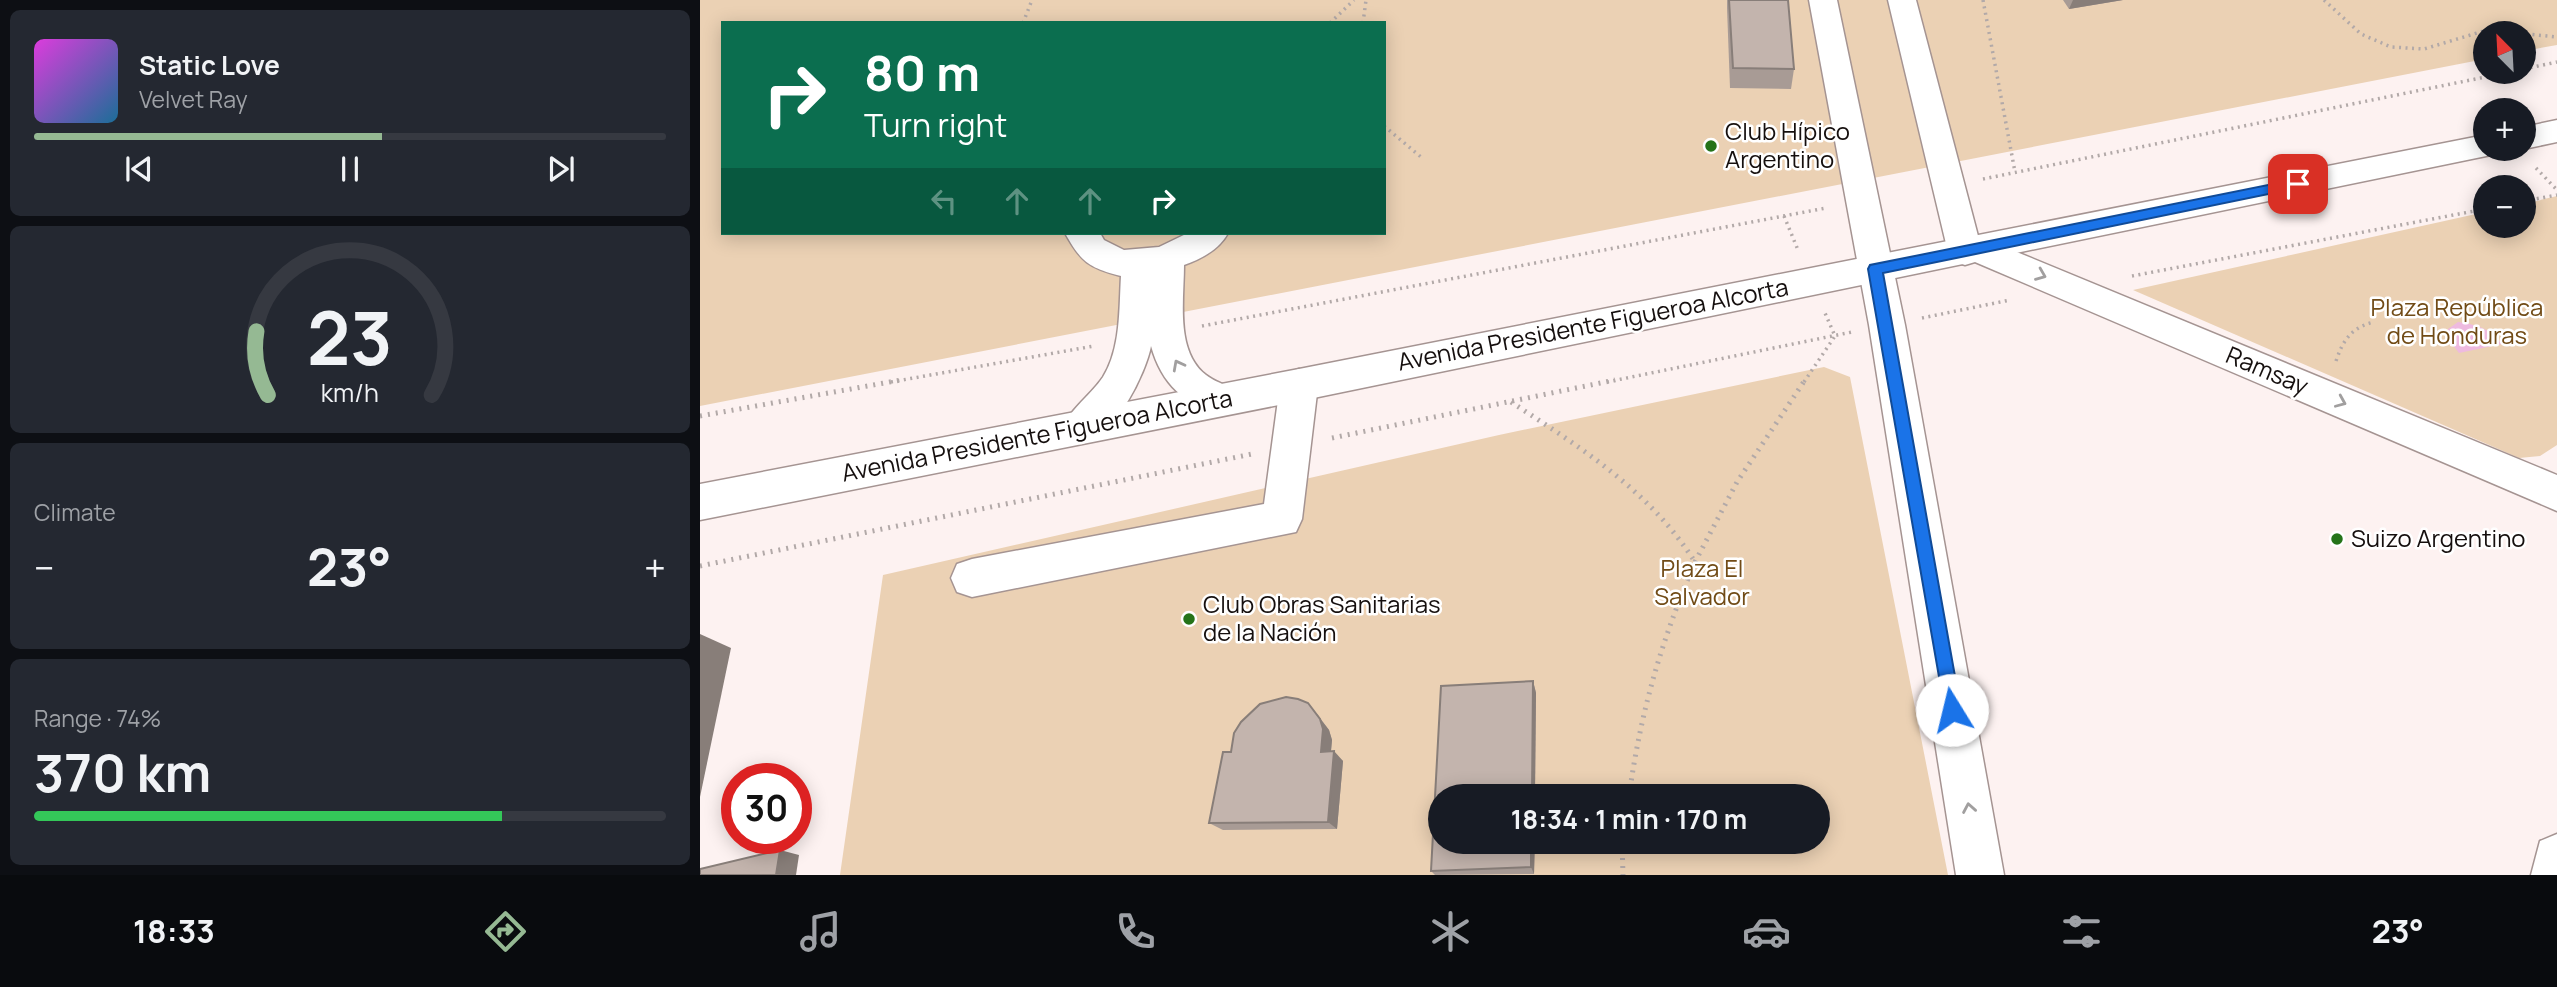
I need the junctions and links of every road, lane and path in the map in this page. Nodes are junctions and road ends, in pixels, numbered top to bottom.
1 (1032, 0) edge
2 (1354, 0) edge
3 (1366, 0) edge
4 (1823, 0) edge
5 (1902, 0) edge
6 (1983, 0) edge
7 (2324, 0) edge
8 (1024, 21) edge
9 (1332, 21) edge
10 (1363, 21) edge
11 (2557, 37) edge
12 (2557, 62) edge
13 (2536, 66) edge
14 (2473, 79) edge
15 (1386, 128) edge
16 (2557, 131) edge
17 (2536, 135) edge
18 (2473, 148) edge
19 (1421, 157) dead end
20 (2015, 172) junction
21 (1947, 186) junction
22 (2557, 195) edge
23 (2536, 199) edge
24 (1862, 201) junction
25 (2473, 211) edge
26 (1083, 235) edge
27 (1208, 235) edge
28 (1971, 251) junction
29 (1153, 262) junction
30 (1875, 269) junction
31 (2073, 288) junction
32 (2374, 322) dead end
33 (1887, 325) junction
34 (1152, 335) junction
35 (1835, 336) junction
36 (1299, 385) junction
37 (2324, 395) junction
38 (1221, 400) junction
39 (1511, 402) junction
40 (700, 416) edge
41 (1082, 427) junction
42 (1292, 446) junction
43 (2557, 493) edge
44 (700, 502) edge
45 (1695, 562) junction
46 (700, 566) edge
47 (972, 578) dead end
48 (1631, 784) edge
49 (1622, 854) edge
50 (2557, 858) edge
51 (1623, 875) edge
52 (1980, 875) edge
53 (2555, 875) edge

1 - 8 path
2 - 9 path
3 - 10 path
4 - 24 main road
5 - 21 main road
6 - 20 path
7 - 11 path
12 - 13 path
14 - 20 path
15 - 19 path
16 - 17 main road
18 - 28 main road, Avenida Presidente Figueroa Alcorta
20 - 21 path
21 - 28 main road
22 - 23 path
24 - 30 main road
24 - 34 path
25 - 31 path
26 - 29 main road
27 - 29 main road
28 - 30 main road, Avenida Presidente Figueroa Alcorta
28 -> 31 main road, Ramsay
29 - 34 main road
30 - 33 main road
30 - 36 main road, Avenida Presidente Figueroa Alcorta
31 - 33 path
31 - 37 main road, Ramsay
32 - 37 path
33 - 35 path
52 -> 33 main road
38 -> 34 main road
34 - 40 path
34 - 41 main road
35 - 39 path
35 - 45 path
36 - 38 main road, Avenida Presidente Figueroa Alcorta
36 - 42 main road
37 -> 43 main road, Ramsay
38 - 41 main road, Avenida Presidente Figueroa Alcorta
39 - 42 path
39 - 45 path
41 - 44 main road, Avenida Presidente Figueroa Alcorta
42 - 46 path
42 - 47 main road
45 - 48 path
49 - 51 path
50 - 53 main road

